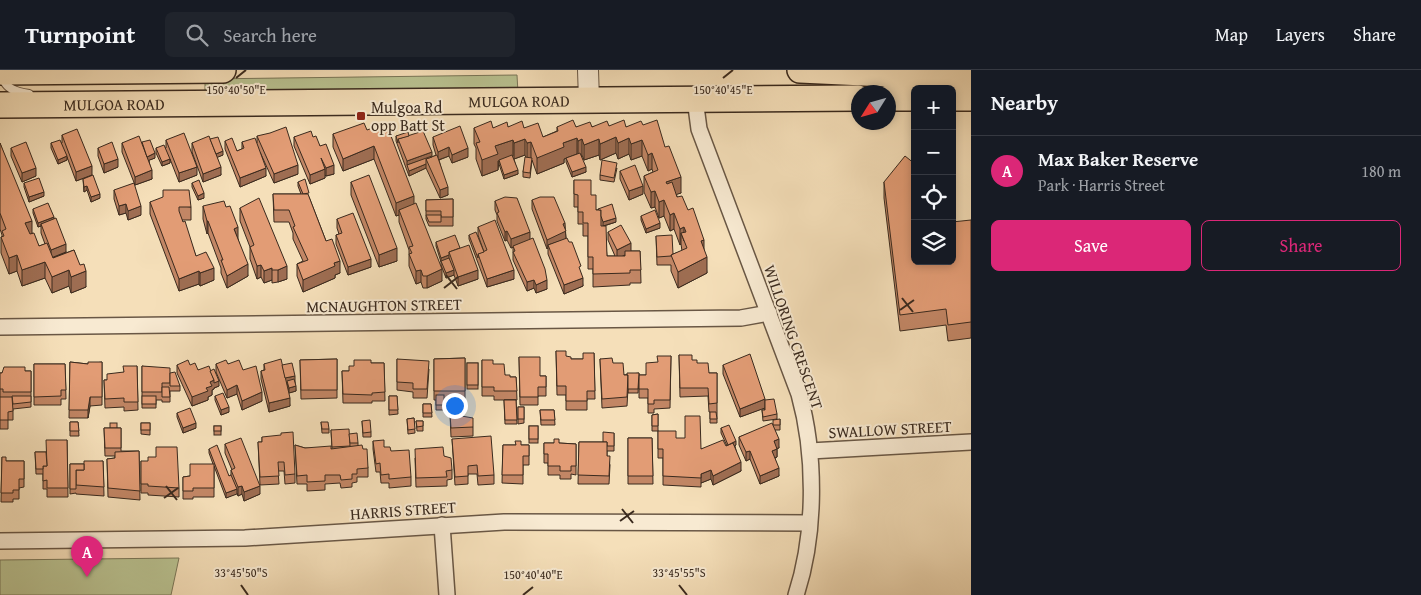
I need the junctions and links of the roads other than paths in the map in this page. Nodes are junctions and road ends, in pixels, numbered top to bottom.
1 (223, 70) edge
2 (588, 70) edge
3 (800, 70) edge
4 (1, 72) edge
5 (928, 73) edge
6 (971, 78) edge
7 (37, 94) dead end
8 (163, 94) dead end
9 (695, 98) junction
10 (851, 98) edge
11 (896, 98) edge
12 (911, 98) edge
13 (956, 98) edge
14 (971, 98) edge
15 (589, 100) junction
16 (0, 105) edge
17 (197, 105) junction
18 (769, 313) junction
19 (0, 327) edge
20 (971, 442) edge
21 (810, 451) junction
22 (809, 523) junction
23 (442, 525) junction
24 (0, 541) edge
25 (447, 595) edge
26 (796, 595) edge

1 - 4 main road, MULGOA ROAD
2 - 15 street
3 - 5 main road
4 - 7 lane
5 - 6 main road
8 - 17 lane
9 - 10 main road, MULGOA ROAD
9 - 15 main road, MULGOA ROAD
9 - 18 street, WILLORING CRESCENT
11 - 12 main road
13 - 14 main road
15 - 17 main road, MULGOA ROAD
16 - 17 main road, MULGOA ROAD
18 - 19 street, MCNAUGHTON STREET
18 - 21 street, WILLORING CRESCENT
20 - 21 street, SWALLOW STREET
21 - 22 street, WILLORING CRESCENT
22 - 23 street, HARRIS STREET
22 - 26 street, WILLORING CRESCENT
23 - 24 street, HARRIS STREET
23 - 25 street

